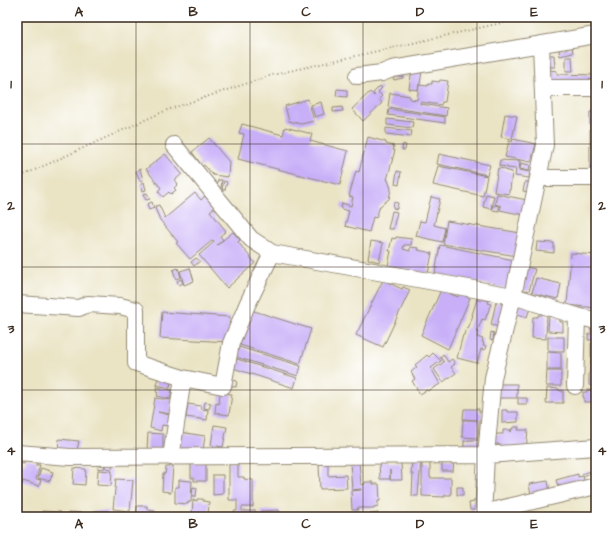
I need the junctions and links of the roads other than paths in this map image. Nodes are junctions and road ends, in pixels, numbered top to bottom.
1 (596, 36) edge
2 (541, 44) junction
3 (357, 76) dead end
4 (543, 88) junction
5 (596, 88) edge
6 (174, 145) dead end
7 (538, 178) junction
8 (596, 178) edge
9 (272, 253) junction
10 (513, 296) junction
11 (17, 304) edge
12 (577, 316) junction
13 (596, 321) edge
14 (183, 378) junction
15 (575, 386) dead end
16 (596, 447) edge
17 (17, 453) edge
18 (486, 455) junction
19 (171, 457) junction
20 (596, 486) edge
21 (483, 515) edge

1 - 2 street
2 - 3 street
2 - 4 street
4 - 5 street
4 - 7 street
6 - 9 street
7 - 8 street
7 - 10 street
9 - 10 street
9 - 14 street
10 - 12 street
10 - 18 street
11 - 14 street
12 - 13 street
12 - 15 street
14 - 19 street
16 - 18 street
17 - 19 street
18 - 19 street
18 - 21 street
20 - 21 street

